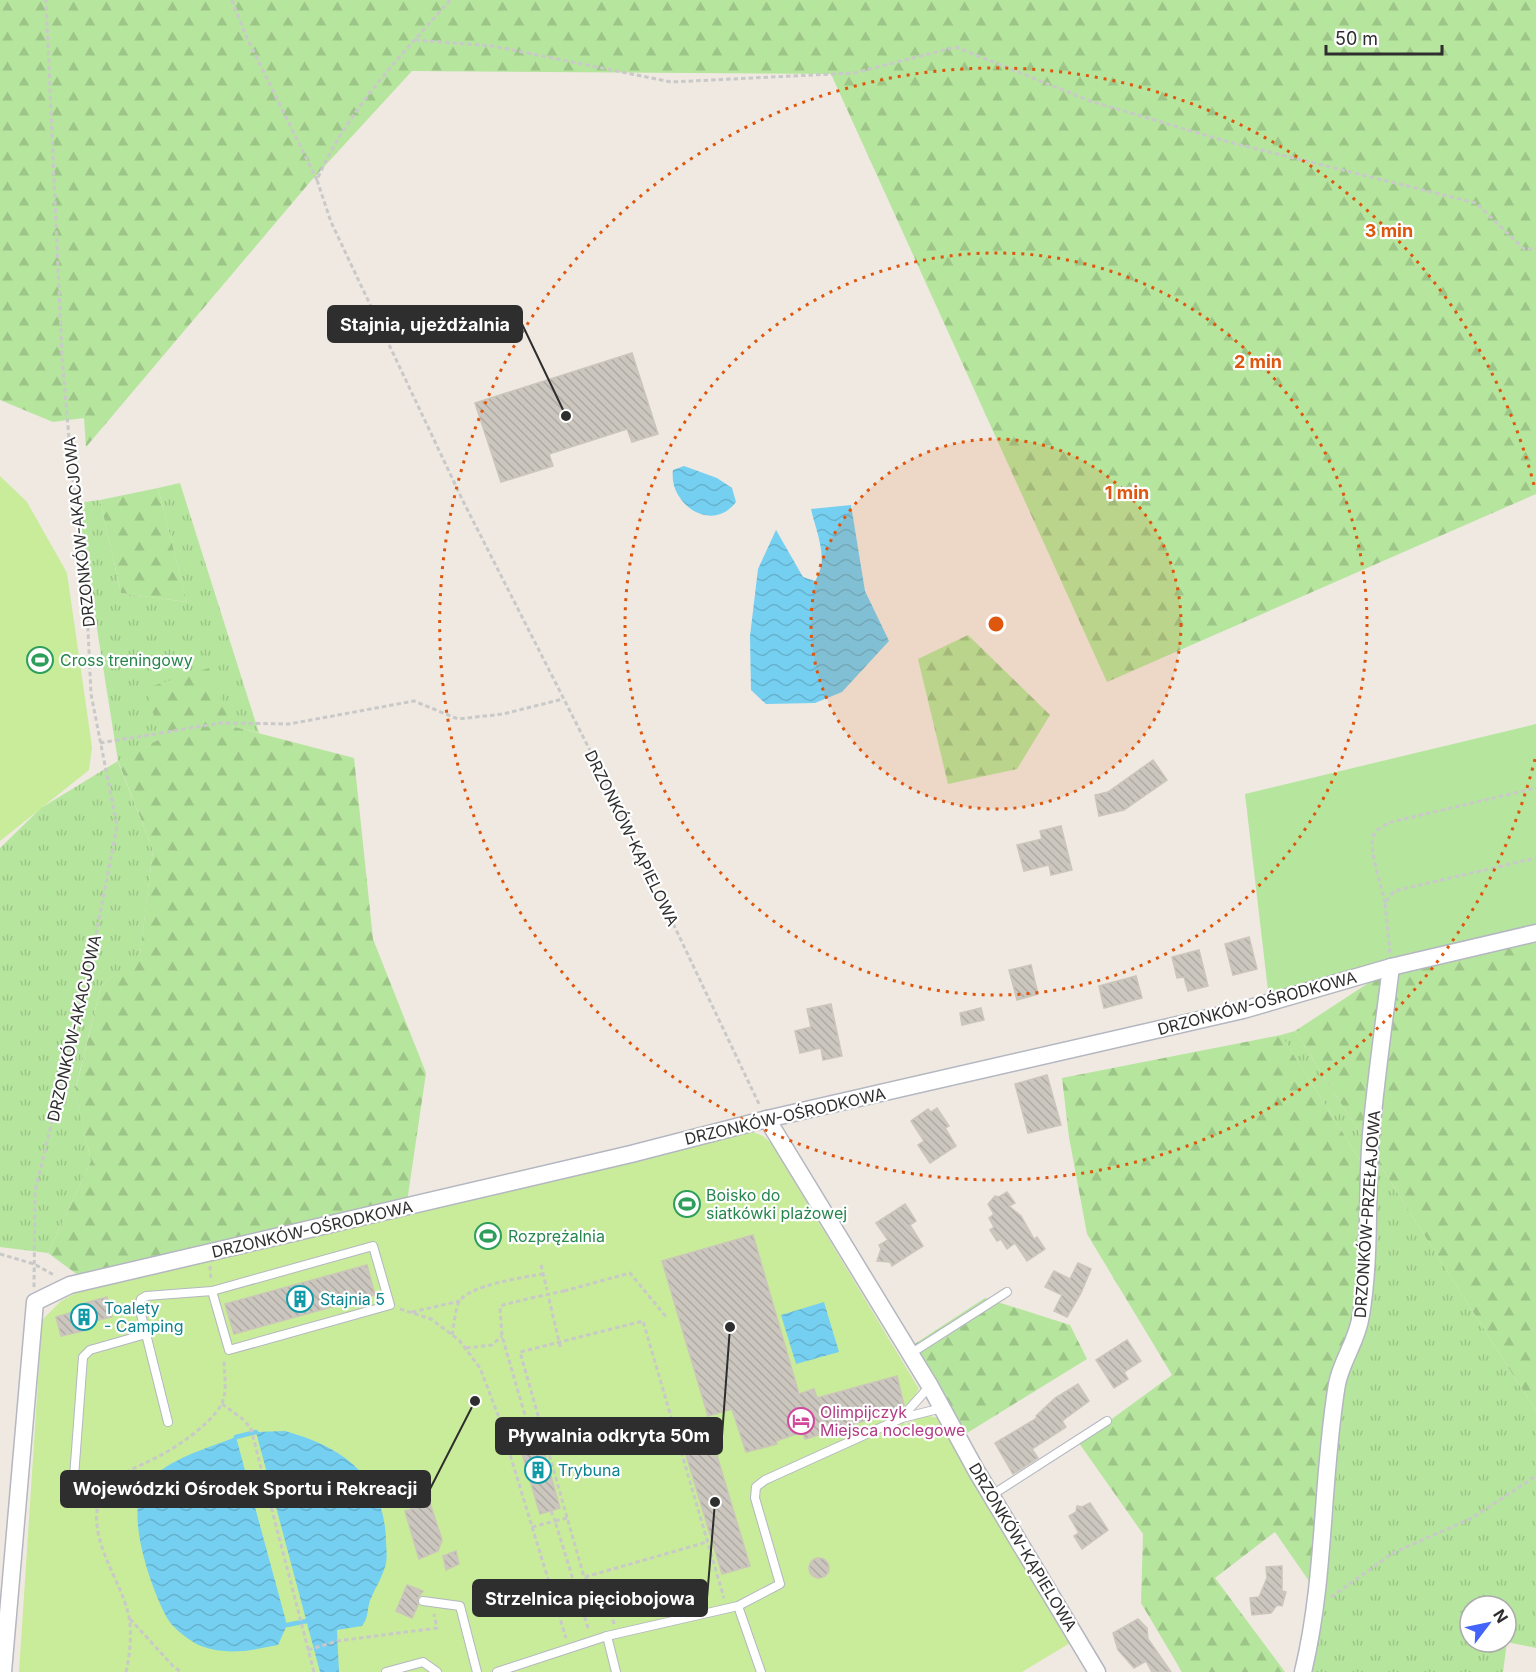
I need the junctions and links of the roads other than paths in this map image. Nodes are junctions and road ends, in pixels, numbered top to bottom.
1 (1536, 933) edge
2 (1391, 967) junction
3 (767, 1119) junction
4 (212, 1291) junction
5 (1007, 1292) dead end
6 (146, 1334) junction
7 (910, 1354) junction
8 (930, 1386) junction
9 (942, 1408) junction
10 (902, 1418) junction
11 (1107, 1421) dead end
12 (168, 1422) dead end
13 (74, 1477) dead end
14 (992, 1495) junction
15 (427, 1602) road end
16 (738, 1606) junction
17 (607, 1636) junction
18 (3, 1672) edge
19 (386, 1672) edge
20 (437, 1672) edge
21 (477, 1672) edge
22 (497, 1672) edge
23 (616, 1672) edge
24 (761, 1672) edge
25 (1097, 1672) edge
26 (1303, 1672) edge

1 - 2 street, DRZONKÓW-OŚRODKOWA
2 - 3 street, DRZONKÓW-OŚRODKOWA
2 - 26 street, DRZONKÓW-PRZEŁAJOWA
3 - 7 street, DRZONKÓW-KĄPIELOWA
3 - 18 street, DRZONKÓW-OŚRODKOWA
4 - 4 lane
4 - 6 lane
5 - 7 lane
6 - 12 lane
6 - 13 lane
7 - 8 street, DRZONKÓW-KĄPIELOWA
8 - 9 street, DRZONKÓW-KĄPIELOWA
8 - 10 lane
9 - 10 lane
9 - 14 street, DRZONKÓW-KĄPIELOWA
10 - 16 lane
11 - 14 lane
14 - 25 street, DRZONKÓW-KĄPIELOWA
15 - 21 lane
16 - 17 lane
16 - 24 lane
17 - 22 lane
17 - 23 lane
19 - 20 lane

